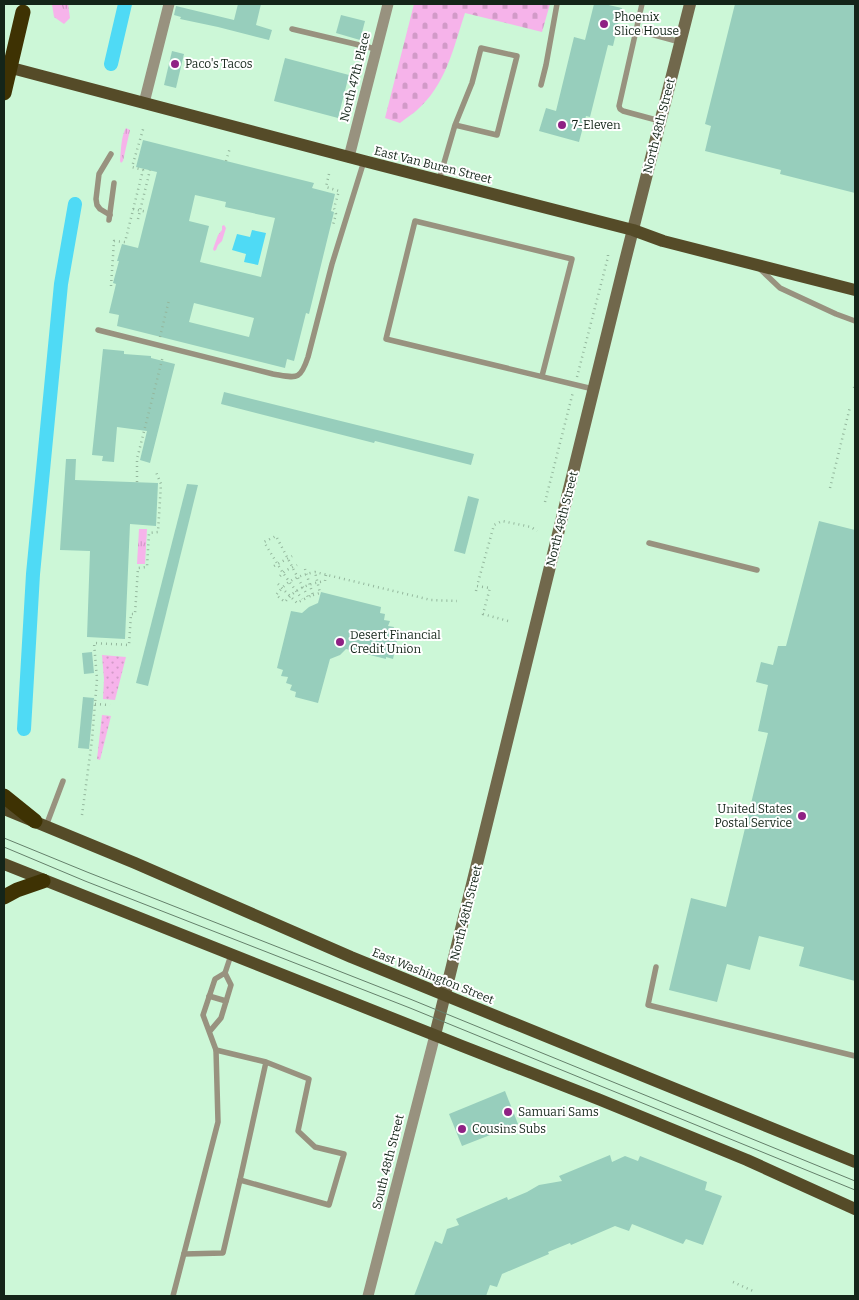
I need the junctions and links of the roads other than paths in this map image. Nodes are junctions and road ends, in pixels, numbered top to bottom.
1 (169, 4) edge
2 (388, 4) edge
3 (557, 4) edge
4 (642, 4) edge
5 (690, 4) edge
6 (24, 8) edge
7 (292, 29) dead end
8 (636, 30) junction
9 (680, 42) junction
10 (376, 49) junction
11 (4, 66) edge
12 (541, 85) dead end
13 (4, 93) edge
14 (144, 103) junction
15 (660, 121) junction
16 (455, 124) junction
17 (111, 154) dead end
18 (349, 157) junction
19 (364, 161) junction
20 (439, 180) junction
21 (114, 183) dead end
22 (633, 230) junction
23 (754, 264) junction
24 (855, 290) edge
25 (855, 321) edge
26 (98, 330) dead end
27 (542, 376) junction
28 (593, 389) junction
29 (649, 544) dead end
30 (757, 570) dead end
31 (63, 781) dead end
32 (4, 796) edge
33 (4, 809) edge
34 (40, 824) junction
35 (4, 864) edge
36 (43, 881) junction
37 (4, 897) edge
38 (231, 954) junction
39 (656, 967) dead end
40 (225, 973) junction
41 (209, 996) junction
42 (445, 996) junction
43 (226, 1001) junction
44 (210, 1031) junction
45 (435, 1036) junction
46 (216, 1050) junction
47 (855, 1056) edge
48 (266, 1062) junction
49 (855, 1162) edge
50 (240, 1180) junction
51 (855, 1209) edge
52 (184, 1254) junction
53 (174, 1296) edge
54 (368, 1296) edge

1 - 14 street
2 - 10 street, North 47th Place
3 - 12 lane
4 - 8 lane
5 - 9 street, North 48th Street
6 - 13 highway, bridge
7 - 10 lane
8 - 9 lane
8 - 15 lane
9 - 15 street, North 48th Street
10 - 18 street, North 47th Place
11 - 14 main road, East Van Buren Street
14 - 18 main road, East Van Buren Street
15 - 22 street, North 48th Street
16 - 16 lane
16 - 20 lane
17 - 21 lane
18 - 19 main road, East Van Buren Street
19 - 20 main road, East Van Buren Street
19 - 26 lane
20 - 22 main road, East Van Buren Street
22 - 23 main road, East Van Buren Street
22 - 28 street, North 48th Street
23 - 24 main road, East Van Buren Street
23 - 25 lane
27 - 27 lane
27 - 28 lane
28 - 42 street, North 48th Street
29 - 30 lane
31 - 34 lane
32 - 34 highway
33 - 34 main road, East Washington Street
34 - 42 main road, East Washington Street
35 - 36 main road
36 - 37 highway
36 - 38 main road
38 - 40 lane
38 - 45 main road
39 - 47 lane
40 - 41 lane
40 - 43 lane
41 - 43 lane
41 - 44 lane
42 - 45 street, North 48th Street
42 - 49 main road, East Washington Street
43 - 44 lane
44 - 46 lane
45 - 51 main road
45 - 54 street, South 48th Street
46 - 48 lane
46 - 52 lane
48 - 50 lane
48 - 50 lane
50 - 52 lane
52 - 53 lane

